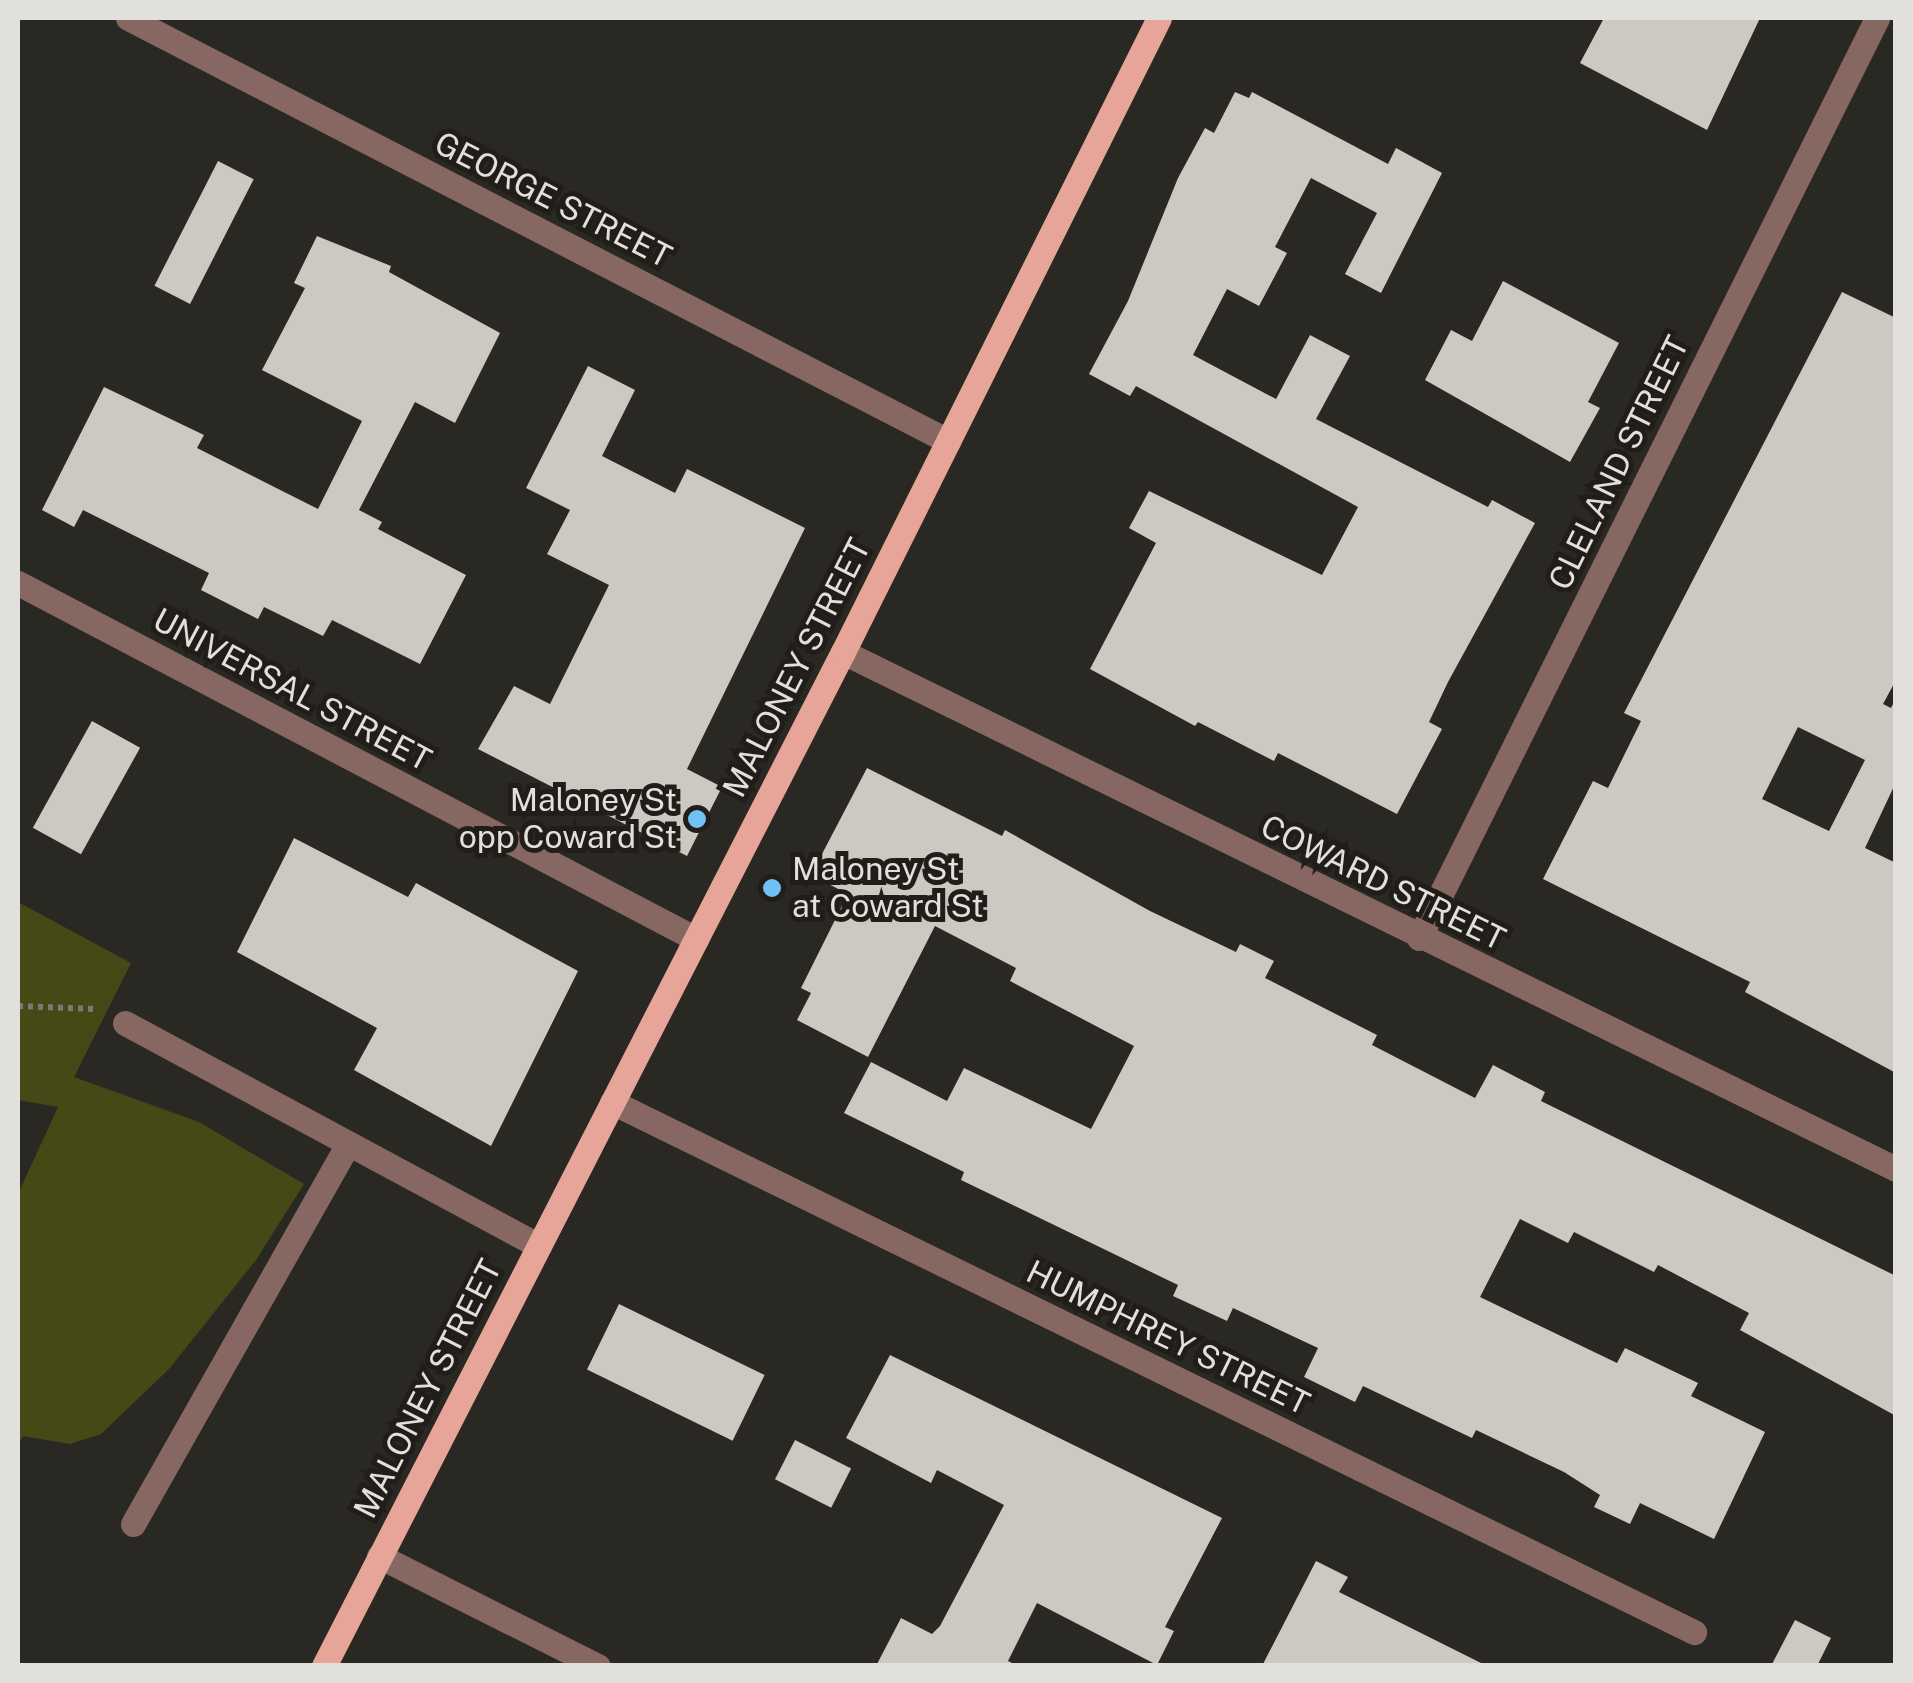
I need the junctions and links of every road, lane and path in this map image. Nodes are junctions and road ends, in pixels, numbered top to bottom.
1 (128, 18) edge
2 (1159, 18) edge
3 (1877, 18) edge
4 (948, 441) junction
5 (18, 582) edge
6 (844, 652) junction
7 (1419, 938) junction
8 (696, 939) junction
9 (18, 1006) edge
10 (124, 1023) joint
11 (612, 1102) junction
12 (347, 1146) junction
13 (1896, 1169) edge
14 (539, 1246) junction
15 (133, 1524) dead end
16 (378, 1556) junction
17 (1694, 1632) dead end
18 (324, 1666) edge
19 (598, 1666) edge

1 - 4 street, GEORGE STREET
2 - 4 main road, MALONEY STREET
3 - 7 street, CLELAND STREET
4 - 6 main road, MALONEY STREET
5 - 8 street, UNIVERSAL STREET
6 - 7 street, COWARD STREET
6 - 8 main road, MALONEY STREET
7 - 13 street, COWARD STREET
8 - 11 main road, MALONEY STREET
9 - 10 path
10 - 12 street
11 - 14 main road, MALONEY STREET
11 - 17 street, HUMPHREY STREET
12 - 14 street
12 - 15 street
14 - 16 main road, MALONEY STREET
16 - 18 main road, MALONEY STREET
16 - 19 street

